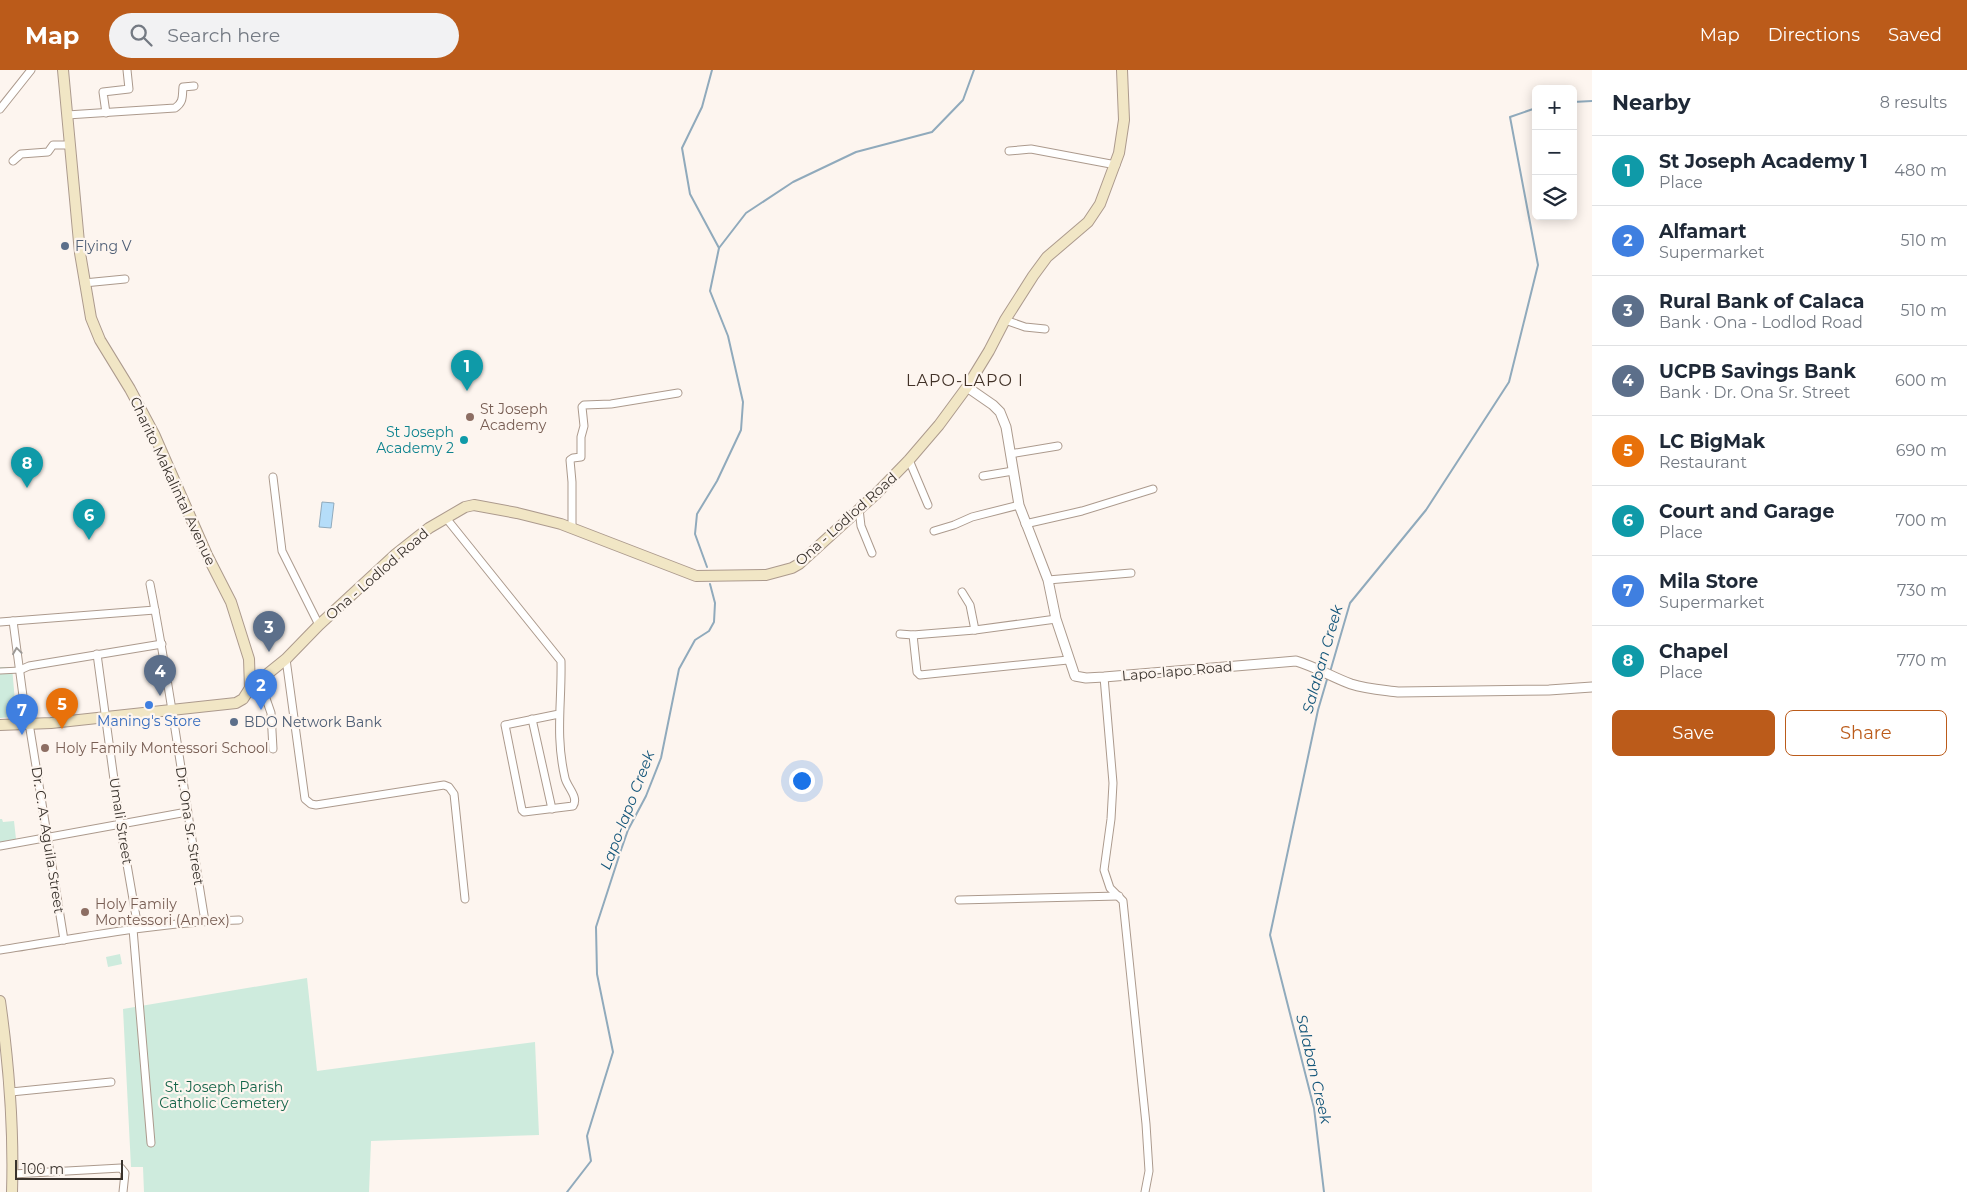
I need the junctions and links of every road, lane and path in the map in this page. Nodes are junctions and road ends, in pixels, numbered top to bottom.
1 (31, 70) edge
2 (64, 70) edge
3 (127, 70) edge
4 (1122, 70) edge
5 (194, 86) dead end
6 (0, 109) edge
7 (106, 112) junction
8 (67, 115) junction
9 (70, 145) junction
10 (1009, 151) dead end
11 (13, 161) dead end
12 (1116, 165) junction
13 (125, 279) dead end
14 (84, 283) junction
15 (1005, 320) junction
16 (1045, 329) dead end
17 (966, 387) junction
18 (678, 393) dead end
19 (1058, 446) dead end
20 (1010, 454) junction
21 (909, 460) junction
22 (1013, 471) junction
23 (983, 476) dead end
24 (273, 477) dead end
25 (1153, 489) dead end
26 (928, 505) dead end
27 (1019, 506) junction
28 (859, 508) junction
29 (446, 518) junction
30 (1025, 524) junction
31 (572, 530) junction
32 (934, 531) dead end
33 (872, 553) dead end
34 (1131, 574) dead end
35 (1048, 580) junction
36 (150, 584) dead end
37 (962, 592) dead end
38 (155, 610) junction
39 (1056, 619) junction
40 (13, 621) junction
41 (0, 622) edge
42 (319, 625) junction
43 (974, 630) junction
44 (900, 634) dead end
45 (913, 635) junction
46 (162, 643) junction
47 (97, 654) junction
48 (286, 658) junction
49 (1068, 660) junction
50 (20, 670) junction
51 (0, 671) edge
52 (1104, 677) junction
53 (260, 681) junction
54 (250, 688) junction
55 (1592, 688) edge
56 (173, 710) junction
57 (559, 714) junction
58 (106, 718) junction
59 (532, 719) junction
60 (30, 723) junction
61 (0, 725) edge
62 (273, 749) dead end
63 (552, 809) junction
64 (187, 812) junction
65 (120, 824) junction
66 (47, 837) junction
67 (0, 846) edge
68 (1119, 896) junction
69 (465, 899) dead end
70 (959, 900) dead end
71 (239, 920) dead end
72 (205, 921) junction
73 (135, 929) junction
74 (64, 940) junction
75 (0, 950) edge
76 (0, 1001) edge
77 (1, 1020) edge
78 (111, 1082) dead end
79 (11, 1092) junction
80 (151, 1143) dead end
81 (13, 1174) junction
82 (12, 1192) edge
83 (123, 1192) edge
84 (1145, 1192) edge

1 - 6 street
2 - 8 main road, Charito Makalintal Avenue
3 - 7 street
4 - 12 main road, Ona - Lodlod Road
5 - 7 street
7 - 8 street
8 - 9 main road, Charito Makalintal Avenue
9 - 11 street
9 - 14 main road, Charito Makalintal Avenue
10 - 12 street
12 - 15 main road, Ona - Lodlod Road
13 - 14 street
14 - 54 main road, Charito Makalintal Avenue
15 - 16 street
15 - 17 main road, Ona - Lodlod Road
17 - 20 street, Lapo-lapo Road
17 - 21 main road, Ona - Lodlod Road
18 - 31 street
19 - 20 street
20 - 22 street, Lapo-lapo Road
21 - 26 street
21 - 28 main road, Ona - Lodlod Road
22 - 23 street
22 - 27 street, Lapo-lapo Road
24 - 42 street
25 - 30 street
27 - 30 street, Lapo-lapo Road
27 - 32 street
28 - 31 main road, Ona - Lodlod Road
28 - 33 street
29 - 31 main road, Ona - Lodlod Road
29 - 42 main road, Ona - Lodlod Road
29 - 57 street
30 - 35 street, Lapo-lapo Road
34 - 35 street
35 - 39 street, Lapo-lapo Road
36 - 38 street, Dr. Ona Sr. Street
37 - 43 street
38 - 40 street
38 - 46 street, Dr. Ona Sr. Street
39 - 43 street
39 - 49 street, Lapo-lapo Road
40 - 41 street
50 -> 40 street, Dr. C. A. Aguila Street
42 - 48 main road, Ona - Lodlod Road
43 - 45 street
44 - 45 street
45 - 49 street
46 - 47 street
46 - 56 street, Dr. Ona Sr. Street
47 - 50 street
47 - 58 street, Umali Street
48 - 53 main road, Ona - Lodlod Road
48 - 69 street
49 - 52 street, Lapo-lapo Road
50 - 51 street
50 - 60 street, Dr. C. A. Aguila Street
52 - 55 street, Lapo-lapo Road
52 - 68 street
53 - 54 main road, Ona - Lodlod Road
53 - 62 street
54 - 56 main road, Ona - Lodlod Road
56 - 58 main road, Ona - Lodlod Road
56 - 64 street, Dr. Ona Sr. Street
57 - 59 street
57 - 63 street
58 - 60 main road, Ona - Lodlod Road
58 - 65 street, Umali Street
59 - 63 street
59 - 63 street
60 - 61 main road, Ona - Lodlod Road
60 - 66 street, Dr. C. A. Aguila Street
64 - 65 street
64 - 72 street, Dr. Ona Sr. Street
65 - 66 street
65 - 73 street, Umali Street
66 - 67 street
66 - 74 street, Dr. C. A. Aguila Street
68 - 70 street
68 - 84 street
71 - 72 street
72 - 73 street
73 - 74 street
73 - 80 street, Umali Street
74 - 75 street
76 - 77 main road
77 - 79 main road
78 - 79 street
79 - 81 main road
81 - 82 main road
81 - 83 street

